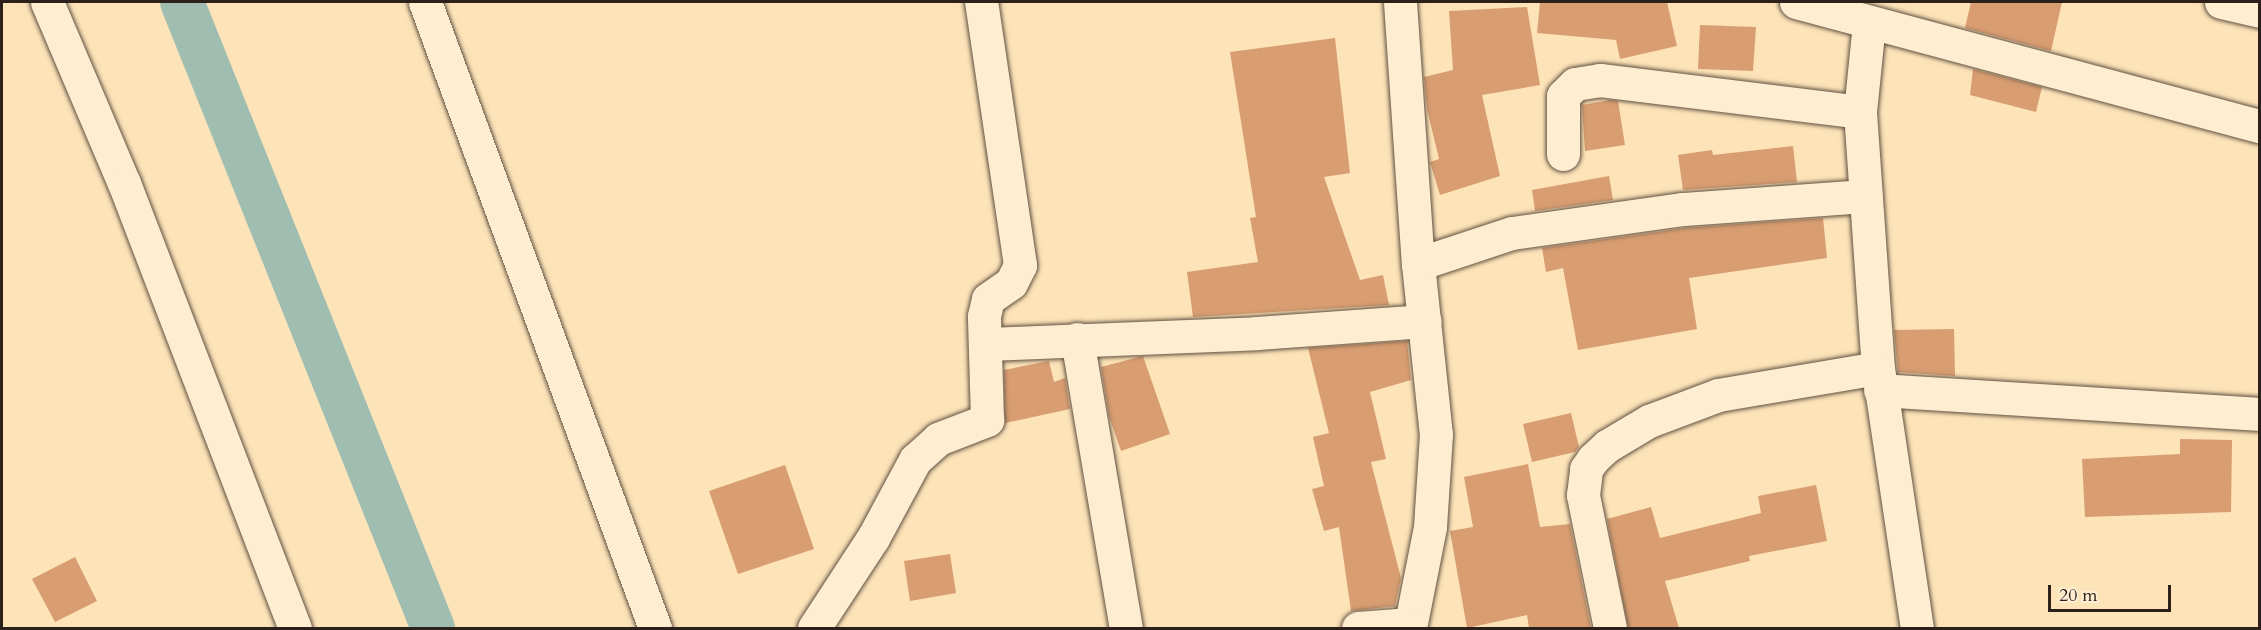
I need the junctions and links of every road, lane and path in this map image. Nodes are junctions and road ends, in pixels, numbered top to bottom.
1 (47, 2) edge
2 (425, 2) edge
3 (981, 2) edge
4 (1400, 2) edge
5 (1796, 2) edge
6 (2222, 2) edge
7 (2259, 11) edge
8 (1869, 23) junction
9 (1860, 112) junction
10 (2259, 126) edge
11 (1563, 154) dead end
12 (1866, 196) junction
13 (1418, 264) junction
14 (1425, 321) junction
15 (1077, 339) junction
16 (988, 344) junction
17 (1879, 379) junction
18 (2259, 414) edge
19 (1410, 626) edge
20 (295, 628) edge
21 (655, 628) edge
22 (814, 628) edge
23 (1125, 628) edge
24 (1358, 628) edge
25 (1611, 628) edge
26 (1917, 628) edge

1 - 20 street
2 - 21 street
3 - 16 street
4 - 13 street
5 - 8 street
6 - 7 street
8 - 9 street
8 - 10 street
9 - 11 street
9 - 12 street
12 - 13 street
12 - 17 street
13 - 14 street
14 - 15 street
14 - 19 street
15 - 16 street
15 - 23 street
16 - 22 street
17 - 18 street
17 - 25 street
17 - 26 street
19 - 24 street

